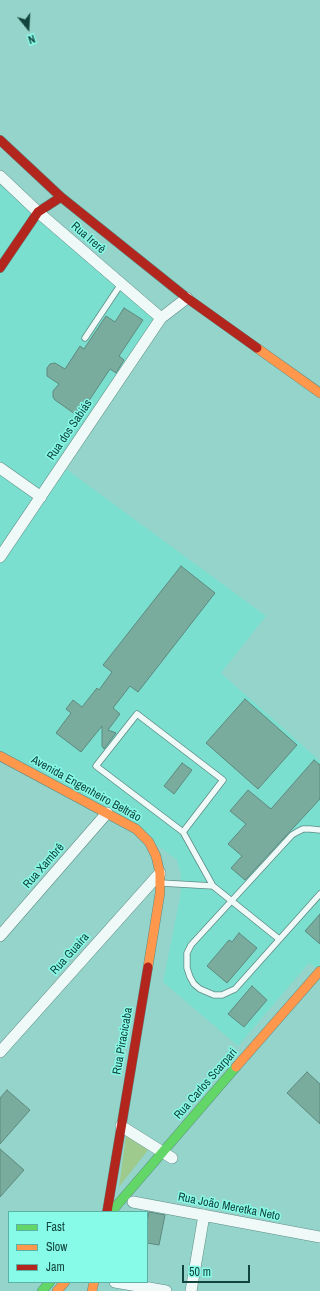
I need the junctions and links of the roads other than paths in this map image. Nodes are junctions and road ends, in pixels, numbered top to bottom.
1 (0, 140) edge
2 (0, 176) edge
3 (61, 197) junction
4 (38, 212) junction
5 (0, 268) edge
6 (121, 284) junction
7 (187, 298) junction
8 (161, 318) junction
9 (86, 338) dead end
10 (320, 393) edge
11 (0, 468) edge
12 (41, 497) junction
13 (0, 557) edge
14 (0, 756) edge
15 (107, 813) junction
16 (320, 830) edge
17 (182, 832) junction
18 (160, 878) junction
19 (213, 886) junction
20 (320, 894) edge
21 (232, 901) junction
22 (0, 936) edge
23 (279, 939) junction
24 (320, 971) edge
25 (0, 1052) edge
26 (224, 1082) junction
27 (232, 1089) dead end
28 (121, 1126) junction
29 (169, 1156) junction
30 (133, 1202) dead end
31 (107, 1211) edge
32 (112, 1211) edge
33 (204, 1215) junction
34 (320, 1237) edge
35 (49, 1283) edge
36 (64, 1283) edge
37 (121, 1283) edge
38 (42, 1291) edge
39 (57, 1291) edge
40 (166, 1291) edge
41 (191, 1291) edge

1 - 3 main road
2 - 4 street, Rua Irerê
3 - 4 main road
3 - 7 main road
4 - 5 main road
4 - 6 street, Rua Irerê
6 - 8 street, Rua Irerê
6 - 9 lane
7 - 8 street, Rua dos Sabiás
7 - 10 main road
8 - 12 street, Rua dos Sabiás
11 - 12 street
12 - 13 street, Rua dos Sabiás
14 - 15 main road, Avenida Engenheiro Beltrão
15 - 18 main road, Avenida Engenheiro Beltrão
15 - 22 street, Rua Xambrê
16 - 21 lane
17 - 17 lane
17 - 19 lane
18 - 19 lane
18 - 25 street, Rua Guaíra
18 - 28 main road, Rua Piracicaba
19 - 21 lane
20 - 23 lane
21 - 23 lane
21 - 23 lane
24 - 26 main road, Rua Carlos Scarpari
26 - 27 main road
26 - 29 main road, Rua Carlos Scarpari
28 - 29 street
28 - 31 main road, Rua Piracicaba
29 - 32 main road, Rua Carlos Scarpari
30 - 33 street, Rua João Meretka Neto
33 - 34 street, Rua João Meretka Neto
33 - 41 street
35 - 38 main road
36 - 39 main road
37 - 40 street

